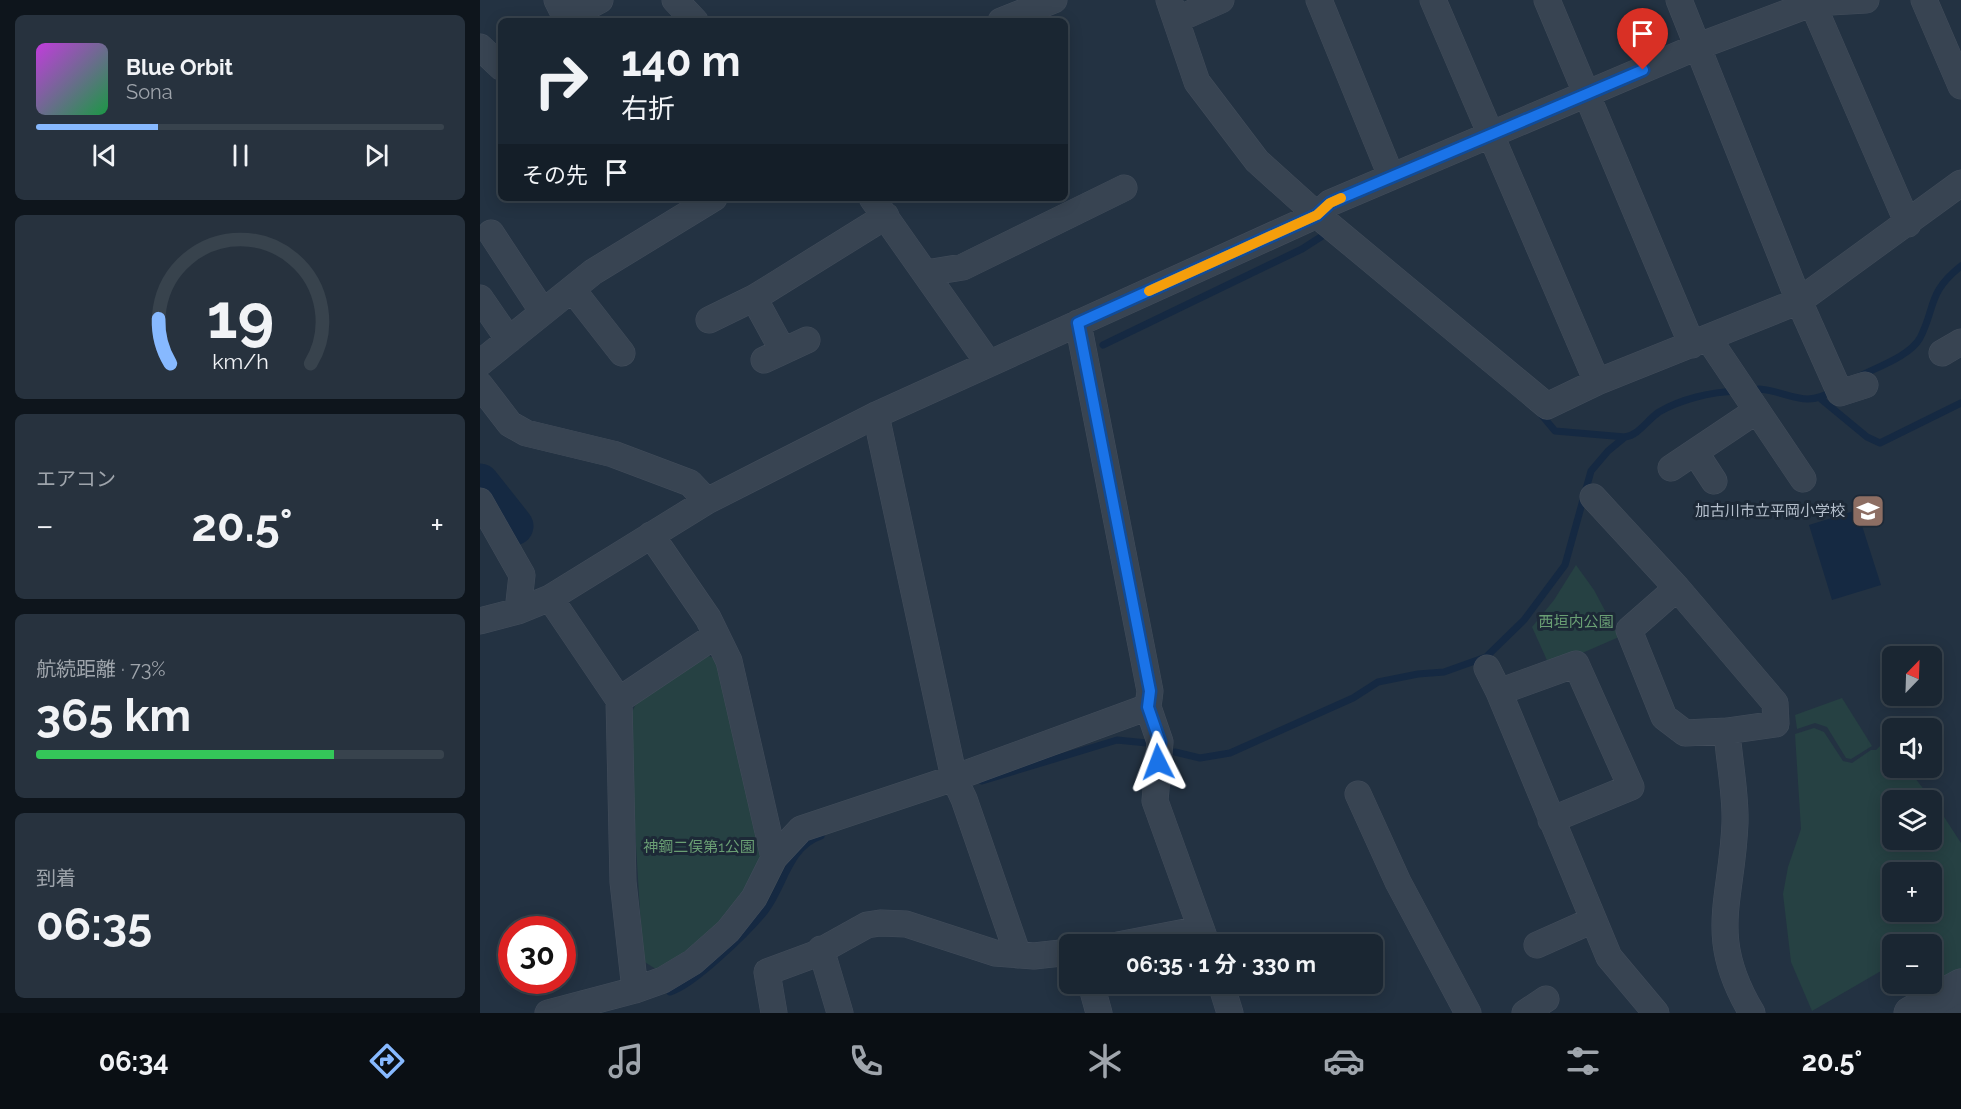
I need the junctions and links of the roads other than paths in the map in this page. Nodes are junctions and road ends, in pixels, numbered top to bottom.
1 (600, 0) edge
2 (675, 0) edge
3 (1054, 0) edge
4 (1221, 0) edge
5 (1319, 0) edge
6 (1433, 0) edge
7 (1548, 0) edge
8 (1679, 0) edge
9 (1866, 0) edge
10 (1923, 0) edge
11 (1812, 2) edge
12 (1172, 10) edge
13 (561, 13) edge
14 (692, 18) edge
15 (1009, 18) edge
16 (480, 46) edge
17 (1699, 46) junction
18 (498, 64) edge
19 (1961, 86) edge
20 (1587, 94) junction
21 (1492, 136) junction
22 (1391, 176) junction
23 (1961, 183) edge
24 (1124, 188) dead end
25 (709, 201) edge
26 (883, 205) edge
27 (1317, 215) junction
28 (1908, 224) junction
29 (492, 233) dead end
30 (926, 273) junction
31 (572, 289) junction
32 (480, 298) edge
33 (754, 298) junction
34 (1799, 301) junction
35 (543, 312) junction
36 (709, 320) dead end
37 (1078, 323) junction
38 (807, 339) dead end
39 (509, 340) junction
40 (1700, 341) junction
41 (622, 353) dead end
42 (480, 363) edge
43 (989, 364) junction
44 (1596, 382) junction
45 (480, 385) edge
46 (1865, 386) dead end
47 (1756, 411) junction
48 (876, 415) junction
49 (1695, 452) junction
50 (1671, 468) dead end
51 (1803, 479) dead end
52 (1714, 481) dead end
53 (1593, 497) dead end
54 (480, 501) edge
55 (707, 501) junction
56 (651, 536) junction
57 (1677, 588) junction
58 (550, 598) junction
59 (518, 611) junction
60 (480, 621) edge
61 (716, 635) junction
62 (1487, 668) dead end
63 (1499, 692) junction
64 (618, 700) junction
65 (1148, 707) junction
66 (1727, 731) junction
67 (954, 778) junction
68 (1358, 794) dead end
69 (1551, 820) junction
70 (774, 858) junction
71 (1593, 920) junction
72 (1203, 934) edge
73 (1537, 945) dead end
74 (821, 949) junction
75 (1059, 953) edge
76 (1018, 955) junction
77 (635, 990) junction
78 (1094, 994) edge
79 (1224, 994) edge
80 (1956, 996) edge
81 (582, 1009) edge
82 (548, 1013) edge
83 (774, 1013) edge
84 (840, 1013) edge
85 (1099, 1013) edge
86 (1230, 1013) edge
87 (1468, 1013) edge
88 (1656, 1013) edge
89 (1752, 1013) edge
90 (1910, 1013) edge

1 - 13 street
2 - 14 street
3 - 15 street
4 - 12 street
5 - 22 street
6 - 21 street
7 - 20 street
8 - 17 street
9 - 11 street
10 - 19 street
11 - 17 street
11 - 28 street
12 - 27 street
16 - 18 street
17 - 20 street
17 - 34 street
20 - 21 street
20 - 40 street
21 - 22 street
21 - 44 street
22 - 27 street
23 - 28 street
24 - 30 street
25 - 31 street
26 - 30 street
26 - 33 street
27 - 37 street
27 - 44 street
28 - 34 street
29 - 35 street
30 - 43 street
31 - 35 street
31 - 41 street
32 - 39 street
33 - 36 street
33 - 38 street
34 - 40 street
34 - 46 street
35 - 39 street
37 - 43 street
37 - 65 street
39 - 42 street
40 - 44 street
40 - 47 street
43 - 48 street
45 - 55 street
47 - 49 street
47 - 51 street
48 - 55 street
48 - 67 street
49 - 50 street
49 - 52 street
53 - 57 street
54 - 59 street
55 - 56 street
56 - 58 street
56 - 61 street
57 - 66 street
57 - 66 street
58 - 59 street
58 - 64 street
59 - 60 street
61 - 64 street
61 - 70 street
62 - 63 street
63 - 69 street
63 - 69 street
64 - 77 street
65 - 67 street
65 - 72 street
66 - 89 street
67 - 70 street
67 - 76 street
68 - 87 street
69 - 71 street
70 - 77 street
71 - 73 street
71 - 88 street
74 - 76 street
74 - 83 street
74 - 84 street
75 - 76 street
77 - 81 street
78 - 85 street
79 - 86 street
80 - 90 street
81 - 82 street

